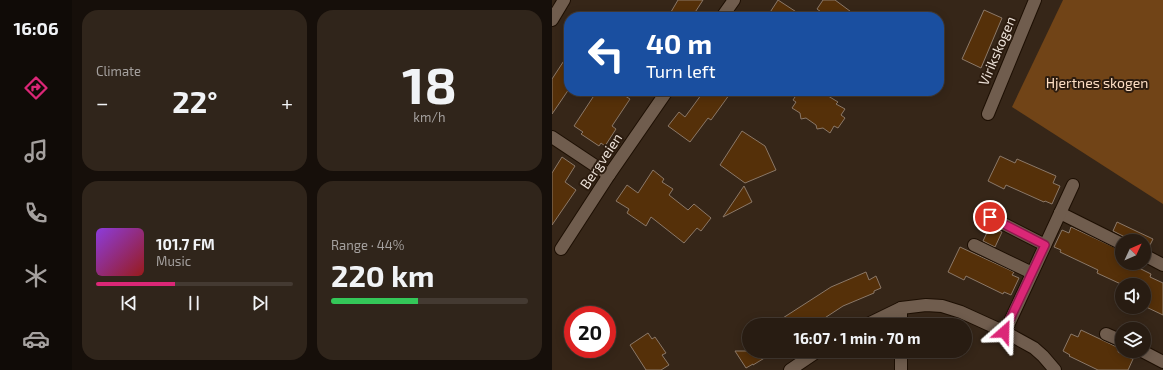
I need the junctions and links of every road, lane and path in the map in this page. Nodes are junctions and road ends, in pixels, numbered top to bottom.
1 (564, 0) edge
2 (734, 0) edge
3 (1035, 0) edge
4 (726, 12) edge
5 (552, 20) edge
6 (664, 96) edge
7 (988, 114) dead end
8 (552, 137) edge
9 (609, 175) junction
10 (1073, 185) dead end
11 (1060, 213) junction
12 (990, 217) dead end
13 (1115, 240) edge
14 (974, 245) dead end
15 (1045, 245) junction
16 (561, 249) dead end
17 (1151, 259) edge
18 (1163, 265) edge
19 (1032, 273) junction
20 (901, 308) junction
21 (880, 318) edge
22 (901, 318) edge
23 (1004, 332) junction
24 (1106, 334) dead end
25 (1115, 338) edge
26 (1151, 356) edge
27 (808, 358) edge
28 (901, 358) edge
29 (1163, 362) edge
30 (790, 370) edge
31 (901, 370) edge
32 (1055, 370) edge

1 - 5 street
2 - 4 street
3 - 7 street, Virikskogen
6 - 9 street, Bergveien
8 - 9 street
9 - 16 street, Bergveien
10 - 11 street
11 - 13 street
11 - 15 street
12 - 15 street
14 - 19 street
15 - 19 street
17 - 18 street
19 - 23 street
20 - 21 street
20 - 22 street
20 - 23 street
23 - 32 street
24 - 25 street
26 - 29 street
27 - 30 street
28 - 31 street

